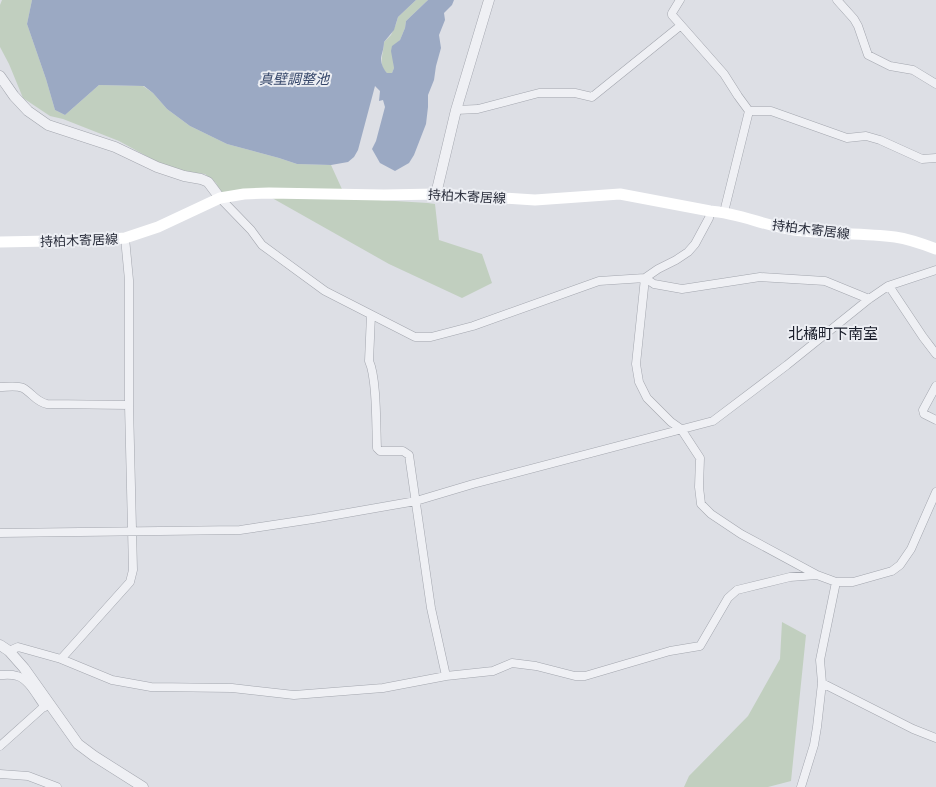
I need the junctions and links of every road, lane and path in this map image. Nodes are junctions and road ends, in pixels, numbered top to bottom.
1 (489, 0) edge
2 (680, 0) edge
3 (837, 0) edge
4 (680, 26) junction
5 (0, 76) edge
6 (936, 84) edge
7 (456, 110) junction
8 (749, 111) junction
9 (936, 158) edge
10 (436, 194) junction
11 (220, 198) junction
12 (710, 211) junction
13 (724, 212) junction
14 (126, 238) junction
15 (0, 242) edge
16 (936, 249) edge
17 (936, 270) edge
18 (645, 278) junction
19 (889, 286) junction
20 (868, 299) junction
21 (371, 315) junction
22 (936, 354) edge
23 (936, 386) edge
24 (0, 387) edge
25 (129, 405) junction
26 (936, 420) edge
27 (681, 429) junction
28 (936, 492) edge
29 (416, 501) junction
30 (133, 532) junction
31 (0, 533) edge
32 (817, 575) junction
33 (836, 582) junction
34 (4, 648) edge
35 (61, 659) junction
36 (0, 675) edge
37 (446, 676) junction
38 (822, 683) junction
39 (46, 705) junction
40 (936, 738) edge
41 (0, 746) edge
42 (0, 774) edge
43 (57, 787) edge
44 (143, 787) edge
45 (802, 787) edge

1 - 7 street
2 - 4 street
3 - 6 street
4 - 7 street
4 - 8 street
5 - 11 street
7 - 10 street
8 - 9 street
8 - 13 street
10 - 11 main road, 持柏木寄居線
10 - 12 main road, 持柏木寄居線
11 - 14 main road, 持柏木寄居線
11 - 21 street
12 - 13 main road, 持柏木寄居線
12 - 18 street
13 - 16 main road, 持柏木寄居線
14 - 15 main road, 持柏木寄居線
14 - 25 street
17 - 19 street
18 - 20 street
18 - 21 street
18 - 27 street
19 - 20 street
19 - 22 street
20 - 27 street
21 - 29 street
23 - 26 street
24 - 25 street
25 - 30 street
27 - 29 street
27 - 32 street
28 - 33 street
29 - 30 street
29 - 37 street
30 - 31 street
30 - 35 street
32 - 33 street
32 - 37 street
33 - 38 street
34 - 35 street
34 - 39 street
35 - 37 street
36 - 39 street
38 - 40 street
38 - 45 street
39 - 41 street
39 - 44 street
42 - 43 street

